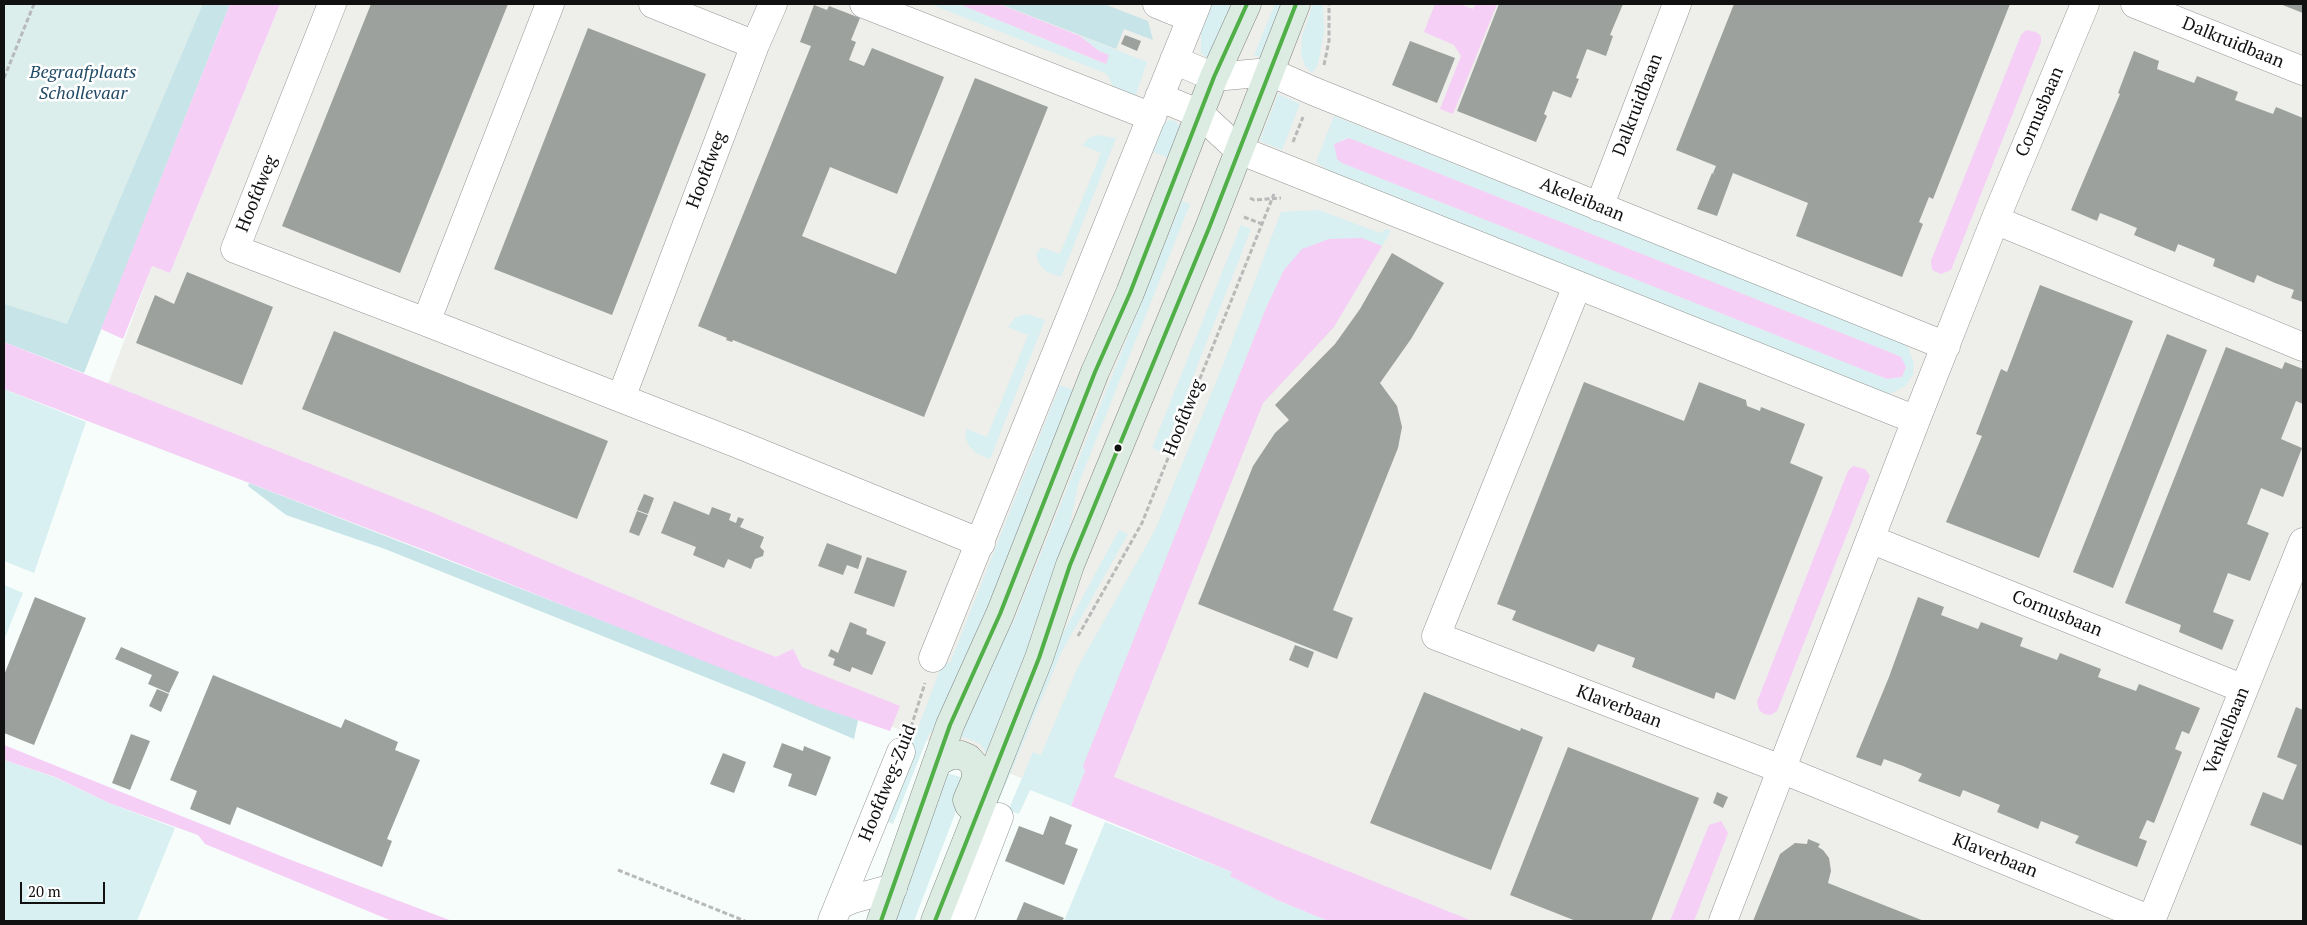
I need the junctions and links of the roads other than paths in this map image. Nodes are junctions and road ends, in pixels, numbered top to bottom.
1 (332, 4) edge
2 (550, 4) edge
3 (653, 4) edge
4 (773, 4) edge
5 (864, 4) edge
6 (1158, 4) edge
7 (1247, 4) edge
8 (1296, 4) edge
9 (1677, 4) edge
10 (2085, 4) edge
11 (2135, 4) edge
12 (1194, 11) edge
13 (755, 44) junction
14 (1174, 60) junction
15 (2303, 71) edge
16 (1270, 72) junction
17 (1214, 77) junction
18 (1156, 107) junction
19 (1200, 114) junction
20 (1239, 150) junction
21 (1599, 207) junction
22 (1995, 220) junction
23 (1577, 286) junction
24 (426, 322) junction
25 (1946, 346) junction
26 (2303, 347) edge
27 (621, 398) junction
28 (1916, 420) junction
29 (1870, 539) junction
30 (2303, 542) edge
31 (981, 543) junction
32 (933, 658) road end
33 (2244, 688) junction
34 (902, 752) road end
35 (939, 761) junction
36 (1781, 769) junction
37 (987, 820) junction
38 (892, 888) junction
39 (840, 916) edge
40 (2151, 920) edge
41 (881, 921) edge
42 (934, 921) edge
43 (959, 921) edge
44 (1723, 921) edge

1 - 24 street, Hoofdweg
2 - 24 street
3 - 13 street
4 - 13 street, Hoofdweg
5 - 18 street
6 - 12 street
7 - 17 main road
8 - 16 main road
9 - 21 street, Dalkruidbaan
10 - 22 street, Cornusbaan
11 - 15 street, Dalkruidbaan
12 - 14 street
13 - 27 street, Hoofdweg
14 - 17 street
14 - 18 street
16 - 17 street
16 - 20 main road
16 - 21 street, Akeleibaan
17 - 19 main road
18 - 19 street
18 - 31 street
19 - 20 street
19 - 35 main road
20 - 23 street
20 - 37 main road
21 - 25 street, Akeleibaan
22 - 25 street, Cornusbaan
22 - 26 street
23 - 28 street
23 - 36 street, Klaverbaan
24 - 27 street, Hoofdweg
25 - 28 street, Cornusbaan
27 - 31 street, Hoofdweg
28 - 29 street, Cornusbaan
29 - 33 street, Cornusbaan
29 - 36 street, Cornusbaan
30 - 33 street, Venkelbaan
31 - 32 street
33 - 40 street, Venkelbaan
34 - 39 street, Hoofdweg-Zuid
35 - 37 main road
35 - 38 main road
36 - 40 street, Klaverbaan
36 - 44 street, Cornusbaan
37 - 42 main road
37 - 43 street
38 - 39 street, Hoofdweg-Zuid
38 - 41 main road

